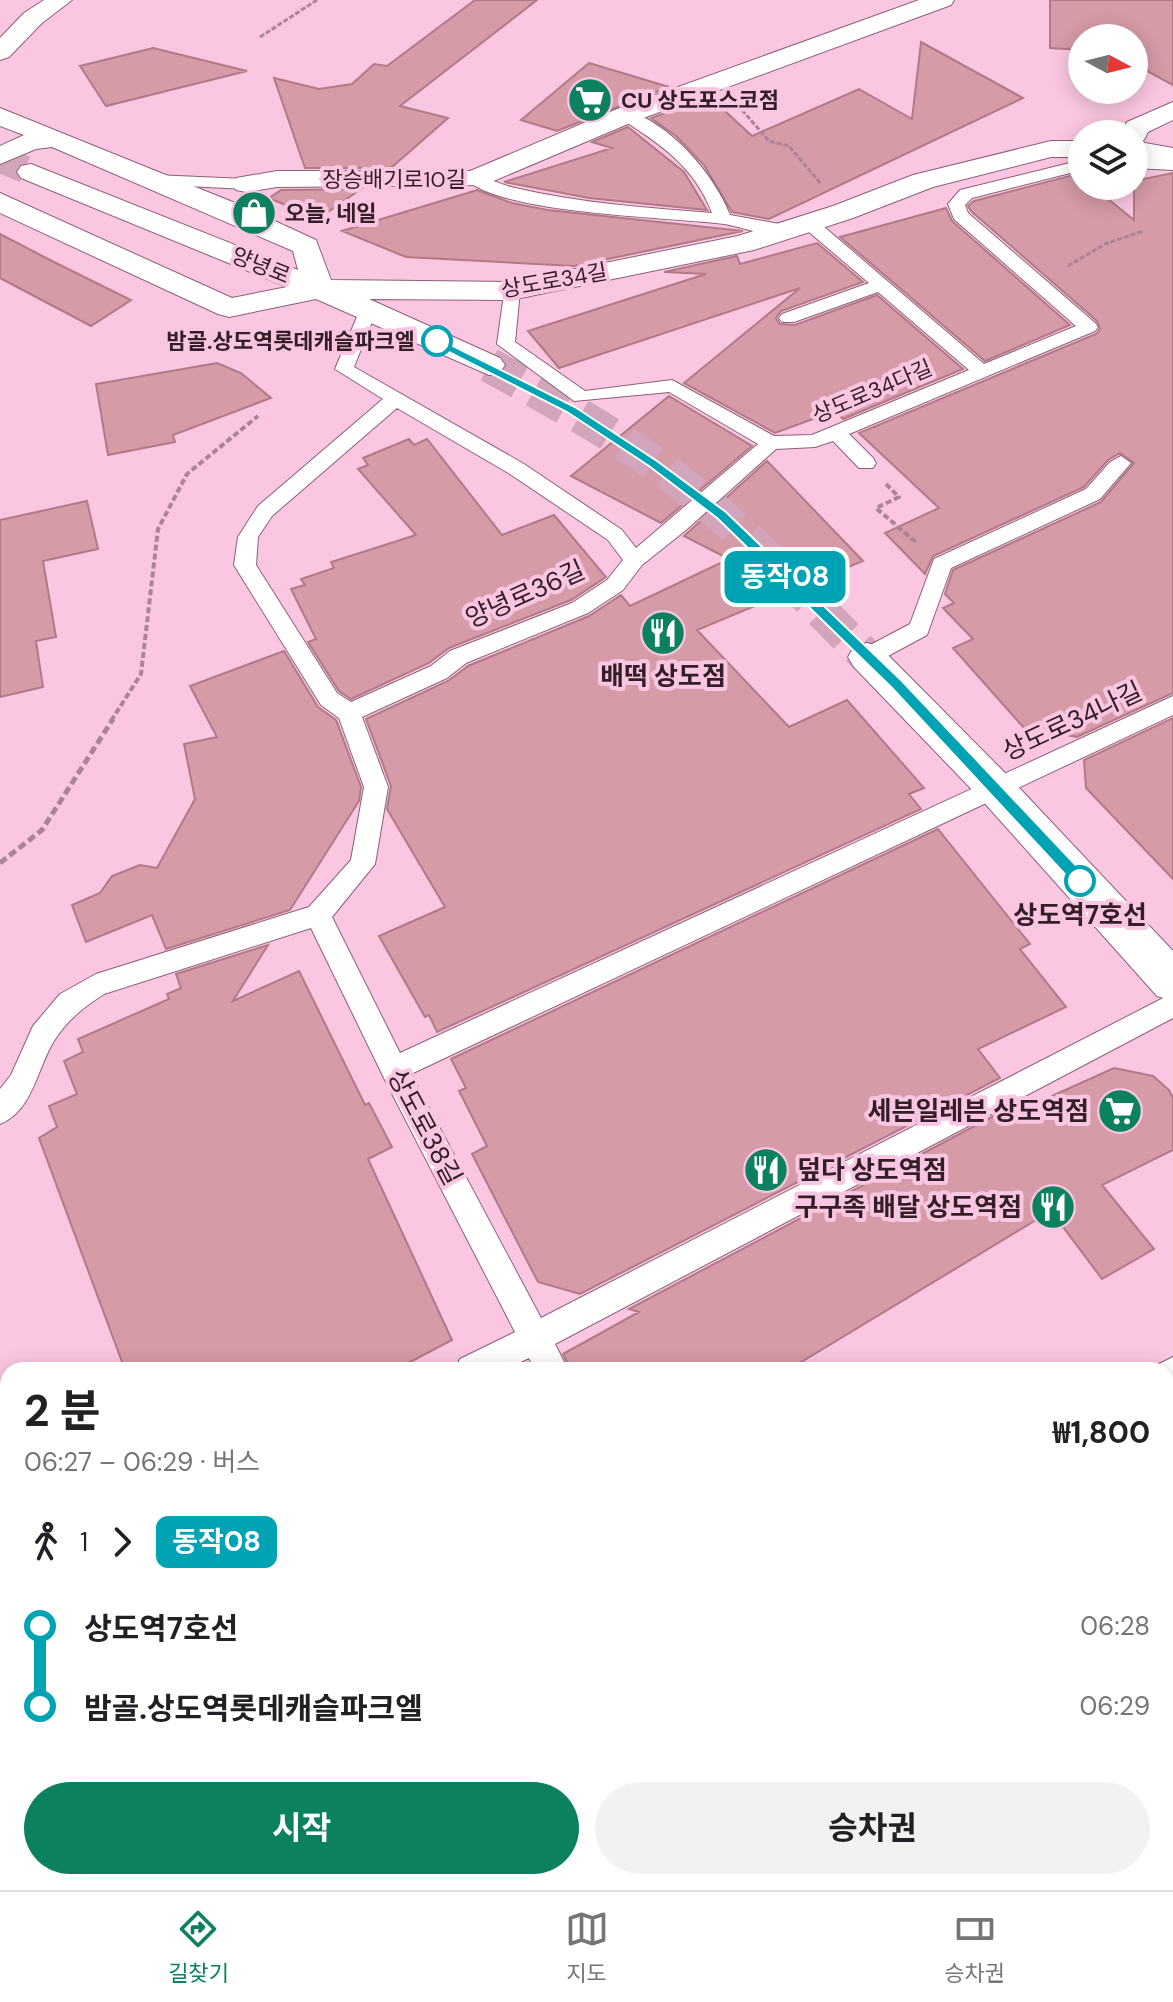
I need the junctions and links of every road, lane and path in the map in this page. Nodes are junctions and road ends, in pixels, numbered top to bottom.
1 (60, 0) edge
2 (317, 0) edge
3 (942, 0) edge
4 (260, 37) dead end
5 (0, 52) edge
6 (719, 81) junction
7 (1173, 110) edge
8 (626, 115) junction
9 (0, 116) edge
10 (1148, 122) edge
11 (54, 139) junction
12 (1068, 149) edge
13 (1148, 152) edge
14 (0, 156) tunnel mouth
15 (1173, 156) edge
16 (1148, 164) edge
17 (1173, 165) edge
18 (1068, 168) edge
19 (31, 172) tunnel mouth
20 (474, 179) junction
21 (154, 180) junction
22 (246, 184) junction
23 (0, 202) tunnel mouth
24 (230, 211) junction
25 (843, 212) junction
26 (723, 219) junction
27 (797, 226) junction
28 (1143, 231) dead end
29 (1034, 279) junction
30 (881, 285) junction
31 (319, 289) junction
32 (511, 291) junction
33 (368, 309) junction
34 (788, 318) dead end
35 (981, 371) junction
36 (395, 399) junction
37 (258, 416) dead end
38 (835, 431) junction
39 (771, 443) junction
40 (866, 463) dead end
41 (1121, 463) dead end
42 (899, 497) dead end
43 (634, 560) junction
44 (942, 564) junction
45 (867, 657) joint
46 (1173, 705) edge
47 (349, 713) junction
48 (994, 787) junction
49 (0, 863) edge
50 (318, 915) junction
51 (1173, 982) edge
52 (1173, 1005) edge
53 (394, 1069) junction
54 (0, 1111) edge
55 (535, 1338) junction
56 (487, 1362) edge
57 (548, 1362) edge

1 - 5 main road
2 - 4 path
3 - 6 main road, 장승배기로10길
6 - 8 main road, 장승배기로10길
6 - 25 path
7 - 10 main road
8 - 20 main road, 장승배기로10길
8 - 26 lane
9 - 11 main road
11 - 14 main road
11 - 21 main road
12 - 25 main road, 상도로34길
13 - 15 main road
16 - 17 lane
18 - 29 lane, 상도로34다길
19 - 31 main road, 양녕로
20 - 22 main road, 장승배기로10길
20 - 26 lane, 상도로34길
21 - 22 lane
21 - 24 main road
22 - 24 lane
23 - 31 main road
24 - 31 main road
25 - 27 main road, 상도로34길
26 - 27 lane, 상도로34길
27 - 30 lane
27 - 32 main road, 상도로34길
28 - 29 path
29 - 35 lane, 상도로34다길
30 - 34 lane
30 - 35 lane
31 - 32 main road, 상도로34길
31 - 33 main road, 양녕로
32 - 33 main road, 양녕로
32 - 39 lane
33 - 36 lane, 양녕로36길
35 - 38 lane, 상도로34다길
36 - 43 lane, 양녕로36길
36 - 47 lane
37 - 49 path
38 - 39 lane, 상도로34다길
38 - 40 lane
39 - 43 lane
41 - 44 lane
42 - 44 path
43 - 47 lane, 양녕로36길
44 - 45 lane
45 - 48 main road
46 - 48 lane, 상도로34나길
47 - 50 lane
48 - 51 main road
48 - 53 lane, 상도로34나길
50 - 53 lane, 상도로38길
50 - 54 lane
52 - 55 lane
53 - 55 lane, 상도로38길
55 - 56 lane
55 - 57 lane, 상도로38길

